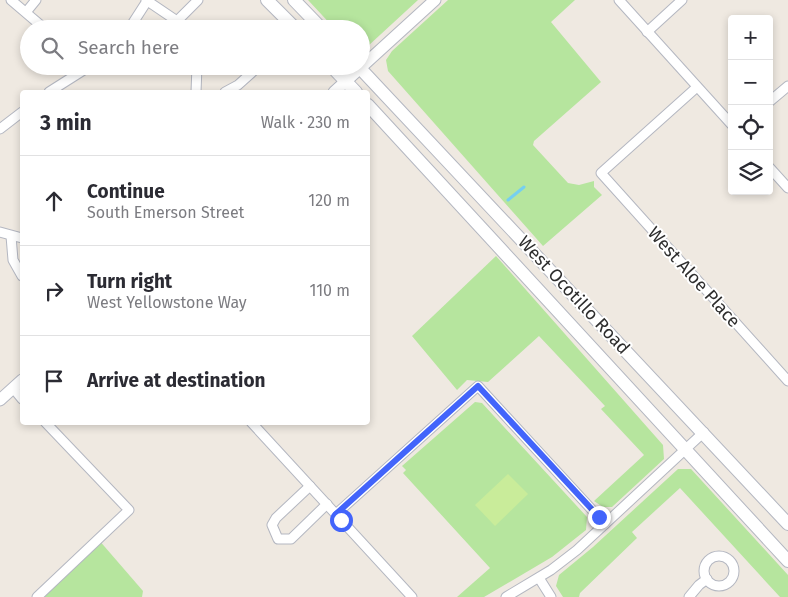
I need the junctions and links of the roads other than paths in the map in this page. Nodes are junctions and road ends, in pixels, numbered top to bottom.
1 (11, 0) edge
2 (36, 0) edge
3 (146, 0) edge
4 (198, 0) edge
5 (267, 0) edge
6 (294, 0) edge
7 (435, 0) edge
8 (618, 0) edge
9 (682, 0) edge
10 (27, 11) junction
11 (36, 20) edge
12 (134, 20) edge
13 (173, 20) edge
14 (184, 20) edge
15 (287, 20) edge
16 (313, 20) edge
17 (647, 32) junction
18 (370, 58) edge
19 (74, 75) edge
20 (198, 75) edge
21 (249, 75) edge
22 (339, 75) edge
23 (352, 75) edge
24 (366, 75) edge
25 (346, 82) junction
26 (788, 86) edge
27 (697, 87) junction
28 (53, 90) edge
29 (196, 90) edge
30 (229, 90) edge
31 (336, 90) edge
32 (354, 90) edge
33 (773, 99) edge
34 (370, 107) edge
35 (20, 114) edge
36 (728, 121) edge
37 (0, 129) edge
38 (773, 171) edge
39 (788, 188) edge
40 (0, 232) edge
41 (11, 236) junction
42 (20, 238) edge
43 (20, 272) edge
44 (20, 382) edge
45 (788, 382) edge
46 (13, 388) junction
47 (20, 397) edge
48 (0, 400) edge
49 (48, 425) edge
50 (254, 425) edge
51 (704, 432) junction
52 (685, 450) junction
53 (310, 486) junction
54 (327, 504) junction
55 (336, 514) junction
56 (605, 524) junction
57 (788, 524) edge
58 (788, 562) edge
59 (539, 578) junction
60 (707, 579) dead end
61 (37, 597) edge
62 (412, 597) edge
63 (506, 597) edge
64 (551, 597) edge
65 (689, 597) edge

1 - 10 street
2 - 10 street
3 - 12 street
3 - 13 street
4 - 14 street
5 - 15 main road
6 - 16 main road
7 - 18 street
8 - 17 street
9 - 17 street
10 - 11 street
17 - 27 street
19 - 28 street
20 - 29 street
21 - 30 street
22 - 25 main road
23 - 25 street
24 - 51 main road, West Ocotillo Road
25 - 31 street
25 - 32 main road
26 - 33 street
27 - 36 street
27 - 45 street, West Aloe Place
34 - 52 main road, West Ocotillo Road
35 - 37 street
38 - 39 street
40 - 41 street
41 - 42 street
41 - 43 street
44 - 46 street
46 - 47 street
46 - 48 street
49 - 61 street
50 - 53 street
51 - 52 street
51 - 57 main road, West Ocotillo Road
52 - 56 street
52 - 58 main road, West Ocotillo Road
53 - 54 street
53 - 54 street
54 - 55 street
55 - 56 street
55 - 62 street
56 - 59 street
59 - 63 street
59 - 64 street
60 - 65 street

